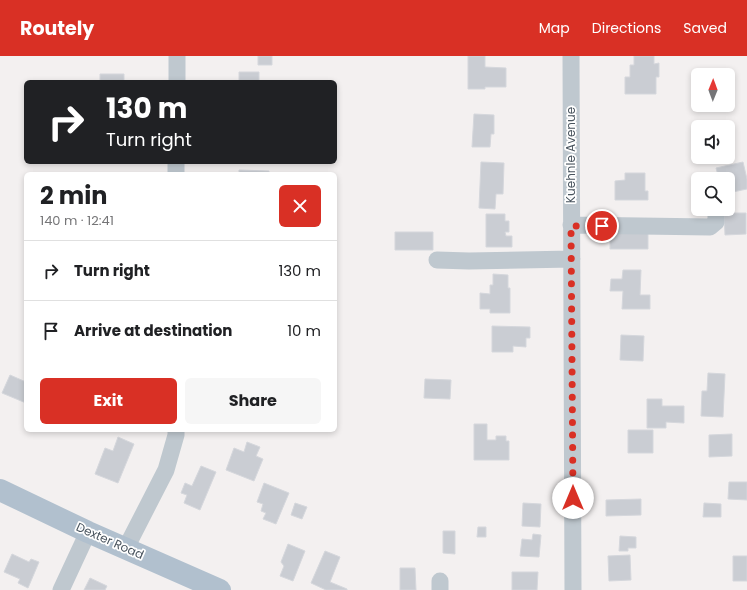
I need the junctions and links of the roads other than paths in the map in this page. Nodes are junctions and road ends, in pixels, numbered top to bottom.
1 (177, 56) edge
2 (570, 56) edge
3 (177, 80) edge
4 (716, 216) edge
5 (571, 226) junction
6 (572, 259) junction
7 (436, 260) dead end
8 (176, 432) edge
9 (0, 490) edge
10 (88, 532) junction
11 (126, 548) junction
12 (61, 590) edge
13 (220, 590) edge
14 (573, 590) edge

1 - 3 street
2 - 5 street, Kuehnle Avenue
4 - 5 street
5 - 6 street, Kuehnle Avenue
6 - 7 street
6 - 14 street, Kuehnle Avenue
8 - 11 street
9 - 10 main road, Dexter Road
10 - 11 main road, Dexter Road
10 - 12 street
11 - 13 main road, Dexter Road

